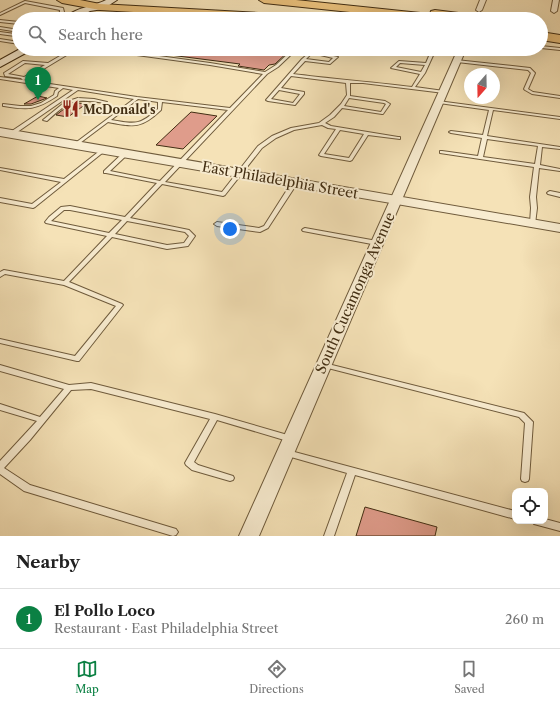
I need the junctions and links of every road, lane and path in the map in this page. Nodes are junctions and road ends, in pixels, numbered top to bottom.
1 (62, 0) edge
2 (113, 0) edge
3 (264, 0) edge
4 (333, 0) edge
5 (483, 0) edge
6 (556, 0) edge
7 (230, 3) dead end
8 (100, 7) junction
9 (62, 12) edge
10 (82, 12) edge
11 (97, 12) edge
12 (188, 12) edge
13 (315, 12) edge
14 (381, 12) edge
15 (459, 12) edge
16 (480, 12) edge
17 (554, 12) dead end
18 (0, 14) edge
19 (0, 22) edge
20 (12, 23) edge
21 (0, 28) edge
22 (548, 29) edge
23 (560, 30) edge
24 (0, 33) edge
25 (12, 34) edge
26 (12, 36) edge
27 (12, 38) edge
28 (548, 39) edge
29 (0, 40) edge
30 (560, 40) edge
31 (12, 43) edge
32 (548, 48) edge
33 (560, 49) edge
34 (0, 54) edge
35 (15, 56) edge
36 (63, 56) edge
37 (147, 56) edge
38 (288, 56) edge
39 (307, 56) edge
40 (332, 56) edge
41 (431, 56) edge
42 (459, 56) edge
43 (303, 60) junction
44 (457, 61) junction
45 (0, 64) edge
46 (49, 64) junction
47 (427, 64) junction
48 (266, 73) junction
49 (423, 73) junction
50 (290, 75) junction
51 (0, 78) edge
52 (26, 78) junction
53 (20, 81) junction
54 (348, 82) junction
55 (62, 87) junction
56 (413, 88) junction
57 (77, 89) junction
58 (278, 89) junction
59 (444, 92) junction
60 (347, 97) junction
61 (560, 97) edge
62 (137, 98) junction
63 (160, 101) junction
64 (439, 102) junction
65 (104, 103) dead end
66 (4, 105) dead end
67 (341, 107) junction
68 (231, 109) junction
69 (491, 109) junction
70 (560, 118) edge
71 (45, 120) dead end
72 (107, 121) junction
73 (322, 123) junction
74 (339, 128) junction
75 (451, 132) dead end
76 (6, 133) edge
77 (367, 133) junction
78 (484, 137) junction
79 (398, 138) dead end
80 (76, 145) junction
81 (540, 145) junction
82 (560, 148) edge
83 (104, 150) junction
84 (442, 152) dead end
85 (126, 153) junction
86 (480, 158) junction
87 (181, 163) junction
88 (537, 166) junction
89 (0, 169) edge
90 (560, 170) edge
91 (239, 173) junction
92 (64, 181) junction
93 (162, 182) junction
94 (295, 182) junction
95 (550, 193) dead end
96 (560, 195) edge
97 (396, 199) junction
98 (0, 200) edge
99 (126, 220) junction
100 (533, 223) junction
101 (218, 224) dead end
102 (560, 228) edge
103 (305, 230) dead end
104 (110, 236) junction
105 (377, 243) junction
106 (0, 275) edge
107 (65, 283) junction
108 (0, 341) edge
109 (324, 365) junction
110 (0, 368) edge
111 (69, 388) junction
112 (0, 407) edge
113 (215, 417) junction
114 (42, 420) junction
115 (288, 446) junction
116 (0, 468) edge
117 (352, 470) junction
118 (230, 478) dead end
119 (525, 479) dead end
120 (512, 514) edge
121 (548, 524) edge
122 (560, 527) edge
123 (173, 532) dead end
124 (249, 536) edge
125 (329, 536) edge

1 - 8 highway
2 - 8 main road
3 - 14 highway
4 - 15 highway
5 - 16 street
6 - 17 street
7 - 13 highway
8 - 10 main road
8 - 11 main road
8 - 12 highway
9 - 18 lane
19 - 20 lane
21 - 25 lane
22 - 23 highway
24 - 26 lane
27 - 29 lane
28 - 30 highway
31 - 34 main road
32 - 33 lane
35 - 45 main road
36 - 46 lane
37 - 48 lane
38 - 48 lane
39 - 43 lane
40 - 43 lane
41 - 47 lane
42 - 44 street, South Cucamonga Avenue
43 - 50 lane
44 - 59 street, South Cucamonga Avenue
44 - 61 lane
46 - 52 lane
46 - 52 lane
47 - 49 lane
47 - 49 lane
48 - 68 lane
49 - 56 lane
50 - 54 lane
50 - 58 lane
51 - 53 lane
52 - 53 lane
53 - 55 lane
54 - 56 lane
54 - 60 lane
55 - 57 lane
55 - 66 lane
56 - 59 lane
57 - 62 lane
57 - 76 lane
58 - 58 lane
59 - 64 street, South Cucamonga Avenue
60 - 67 lane
60 - 67 lane
62 - 63 lane
62 - 72 lane
63 - 68 lane
63 - 72 lane
64 - 69 lane
64 - 97 street, South Cucamonga Avenue
65 - 71 lane
67 - 73 lane
68 - 87 lane
69 - 70 lane
69 - 78 lane
72 - 80 lane
73 - 74 lane
73 - 91 lane
74 - 77 lane
74 - 77 lane
75 - 78 lane
76 - 80 street, East Philadelphia Street
77 - 79 lane
78 - 81 lane
78 - 86 lane
80 - 83 street, East Philadelphia Street
81 - 82 lane
81 - 88 lane
83 - 85 street, East Philadelphia Street
83 - 92 lane
84 - 86 lane
85 - 87 street, East Philadelphia Street
85 - 93 lane
86 - 88 lane
87 - 91 street, East Philadelphia Street
87 - 93 lane
88 - 90 lane
88 - 100 lane
89 - 92 lane
91 - 93 lane
91 - 94 street, East Philadelphia Street
92 - 98 lane
93 - 99 lane
94 - 97 street, East Philadelphia Street
94 - 101 lane
95 - 96 lane
97 - 100 street, East Philadelphia Street
97 - 105 street, South Cucamonga Avenue
99 - 104 lane
99 - 104 lane
99 - 104 lane
100 - 102 street, East Philadelphia Street
103 - 105 lane
104 - 107 lane
105 - 109 street, South Cucamonga Avenue
106 - 107 lane
107 - 108 lane
109 - 115 street, South Cucamonga Avenue
109 - 119 lane
110 - 111 lane
111 - 113 lane
111 - 114 lane
112 - 114 lane
113 - 115 lane
113 - 118 lane
114 - 116 lane
115 - 117 lane
115 - 124 street, South Cucamonga Avenue
116 - 123 lane
117 - 120 lane
117 - 125 lane
121 - 122 lane

